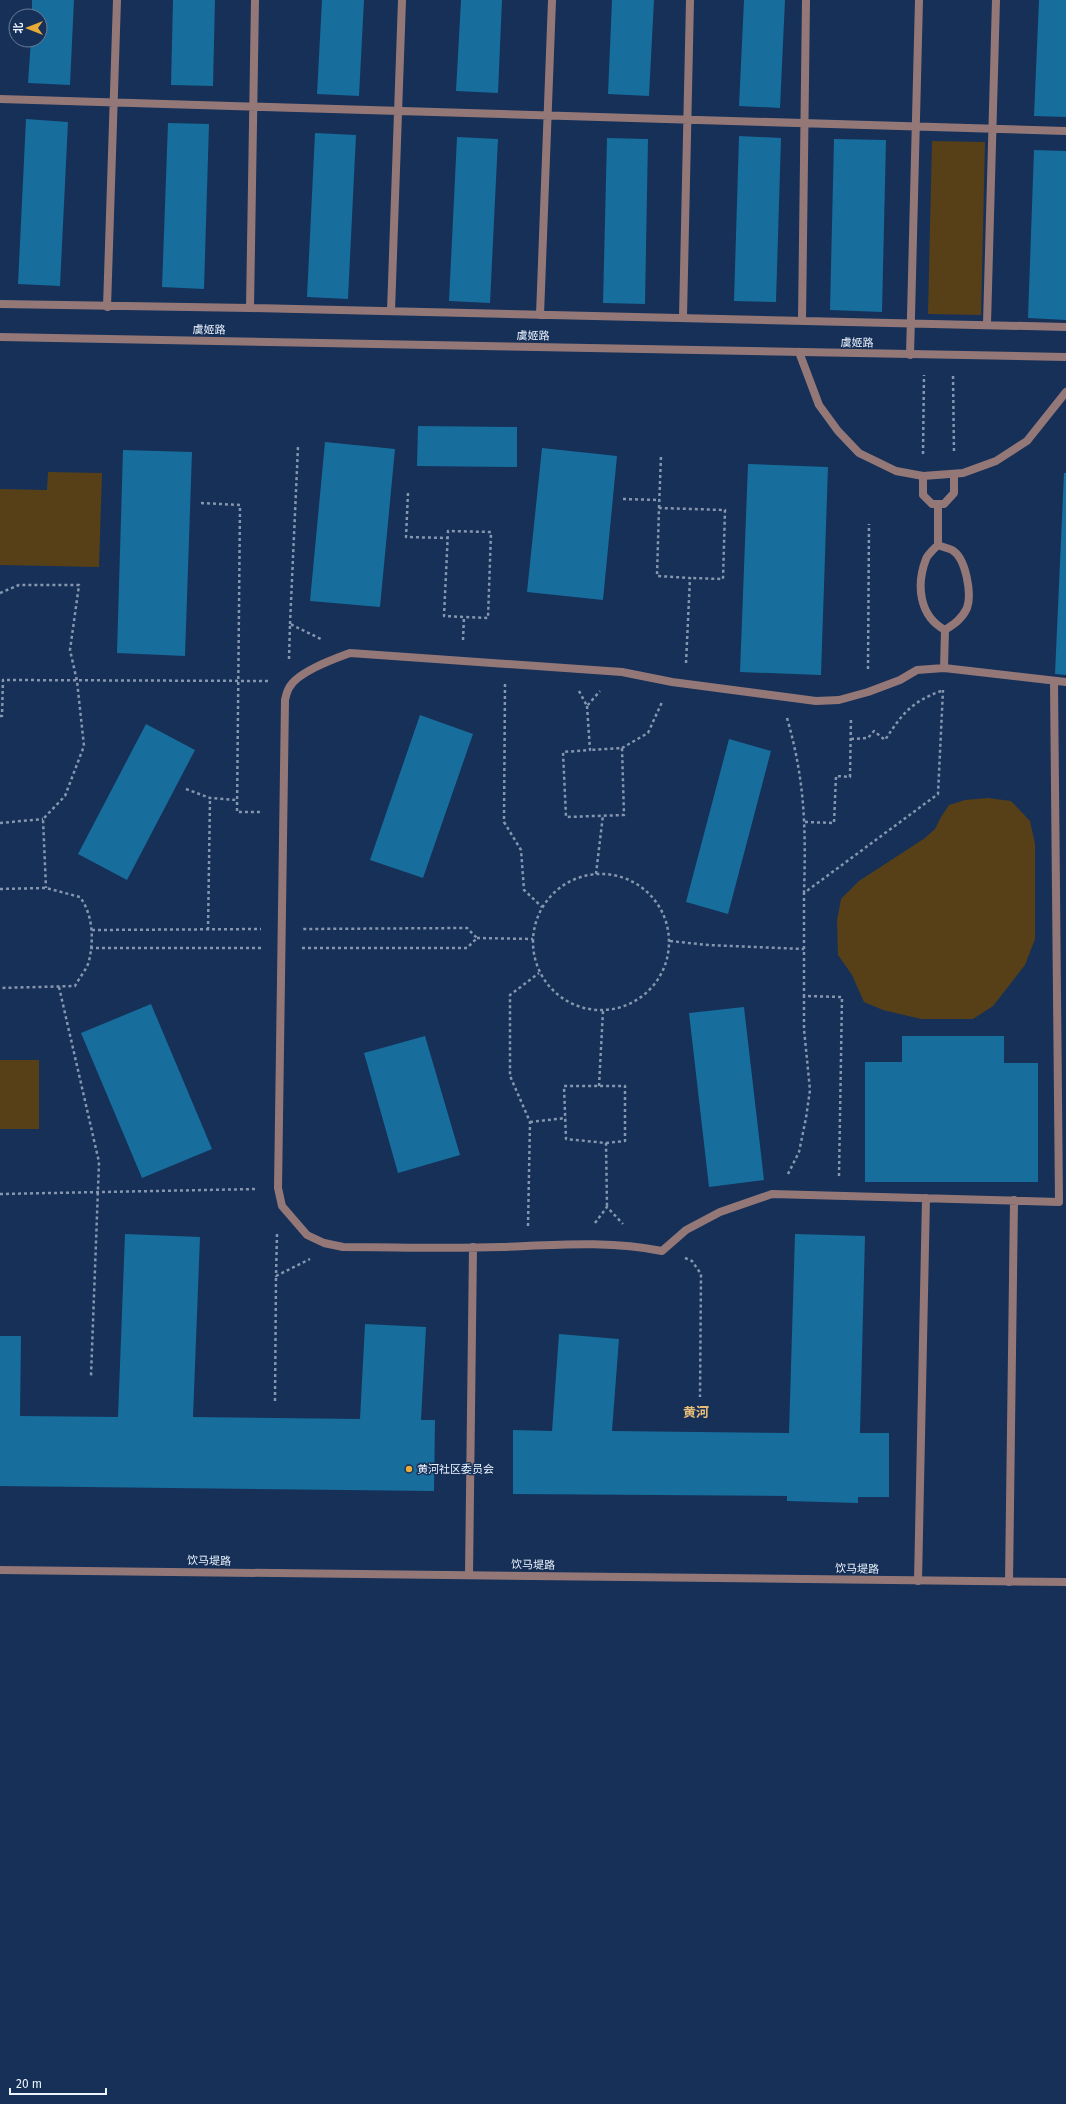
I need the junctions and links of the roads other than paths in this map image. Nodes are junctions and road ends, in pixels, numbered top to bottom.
1 (117, 0) edge
2 (256, 0) edge
3 (402, 0) edge
4 (552, 0) edge
5 (690, 0) edge
6 (806, 0) edge
7 (919, 0) edge
8 (996, 0) edge
9 (0, 99) edge
10 (113, 103) junction
11 (253, 107) junction
12 (398, 111) junction
13 (547, 115) junction
14 (687, 120) junction
15 (804, 123) junction
16 (915, 126) junction
17 (993, 129) junction
18 (1066, 131) edge
19 (0, 304) edge
20 (107, 307) junction
21 (250, 308) junction
22 (392, 311) junction
23 (540, 315) junction
24 (683, 317) junction
25 (802, 320) junction
26 (910, 322) junction
27 (987, 324) junction
28 (1066, 326) edge
29 (0, 337) edge
30 (799, 352) junction
31 (910, 355) junction
32 (1066, 357) edge
33 (1066, 392) edge
34 (954, 474) junction
35 (923, 476) junction
36 (938, 504) junction
37 (938, 545) junction
38 (945, 630) junction
39 (944, 668) junction
40 (1054, 682) junction
41 (1066, 682) edge
42 (1062, 1184) edge
43 (926, 1198) junction
44 (1014, 1200) junction
45 (473, 1247) junction
46 (0, 1570) edge
47 (469, 1575) junction
48 (918, 1581) junction
49 (1009, 1582) junction
50 (1066, 1582) edge

1 - 10 street
2 - 11 street
3 - 12 street
4 - 13 street
5 - 14 street
6 - 15 street
7 - 16 street
8 - 17 street
9 - 10 street
10 - 11 street
10 - 20 street
11 - 12 street
11 - 21 street
12 - 13 street
12 - 22 street
13 - 14 street
13 - 23 street
14 - 15 street
14 - 24 street
15 - 16 street
15 - 25 street
16 - 17 street
16 - 26 street
17 - 18 street
17 - 27 street
19 - 20 street
20 - 21 street
21 - 22 street
22 - 23 street
23 - 24 street
24 - 25 street
25 - 26 street
26 - 27 street
26 - 31 street
27 - 28 street
29 - 30 street, 虞姬路
30 - 31 street, 虞姬路
30 - 35 street
31 - 32 street, 虞姬路
33 - 34 street
34 - 35 street
34 - 36 street
35 - 36 street
36 - 37 street
37 - 38 street
37 - 38 street
38 - 39 street
39 - 40 street
39 - 45 street
40 - 41 street
40 - 42 street
42 - 44 street
43 - 44 street
43 - 45 street
43 - 48 street
44 - 49 street
45 - 47 street
46 - 47 street, 饮马堤路
47 - 48 street, 饮马堤路
48 - 49 street, 饮马堤路
49 - 50 street, 饮马堤路

